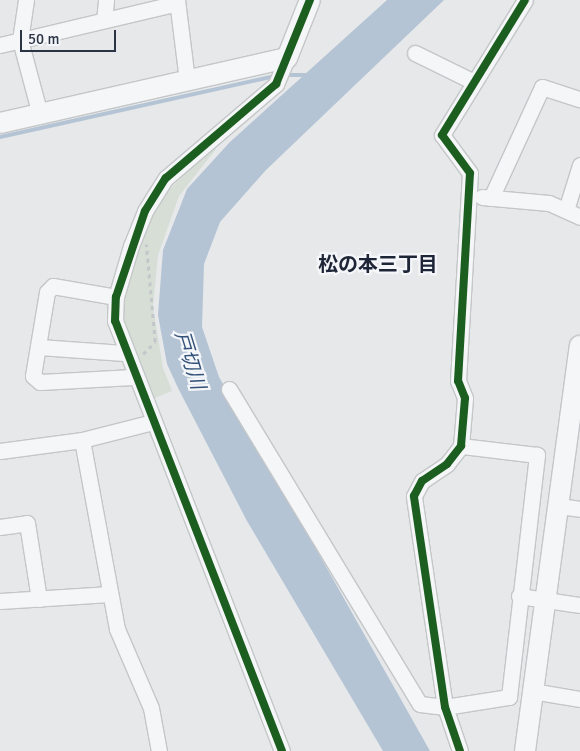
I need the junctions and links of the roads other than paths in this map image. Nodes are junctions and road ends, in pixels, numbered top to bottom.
1 (26, 0) edge
2 (106, 0) edge
3 (310, 0) edge
4 (526, 0) edge
5 (177, 2) edge
6 (104, 20) junction
7 (20, 40) junction
8 (0, 45) edge
9 (416, 52) dead end
10 (287, 58) junction
11 (187, 80) junction
12 (472, 81) junction
13 (580, 99) edge
14 (39, 111) junction
15 (0, 123) edge
16 (580, 165) edge
17 (468, 196) junction
18 (491, 198) junction
19 (566, 210) junction
20 (580, 217) edge
21 (116, 297) junction
22 (580, 346) edge
23 (39, 347) junction
24 (124, 353) junction
25 (133, 377) junction
26 (229, 389) dead end
27 (575, 418) edge
28 (153, 422) junction
29 (82, 440) junction
30 (461, 446) junction
31 (0, 451) edge
32 (559, 506) junction
33 (580, 509) edge
34 (0, 527) edge
35 (110, 594) junction
36 (519, 596) junction
37 (39, 599) junction
38 (545, 599) junction
39 (0, 601) edge
40 (580, 605) edge
41 (532, 691) junction
42 (580, 699) edge
43 (446, 707) junction
44 (159, 751) edge
45 (282, 751) edge
46 (460, 751) edge
47 (525, 751) edge

1 - 7 street
2 - 6 street
3 - 10 street
4 - 12 street
5 - 6 street
5 - 11 street
6 - 7 street
7 - 8 street
7 - 14 street
9 - 12 street
10 - 11 street
10 - 21 street
11 - 14 street
12 - 17 street
13 - 18 street
14 - 15 street
16 - 19 street
17 - 18 street
17 - 30 street
18 - 19 street
19 - 20 street
21 - 23 street
21 - 24 street
22 - 27 street
23 - 24 street
23 - 25 street
24 - 25 street
25 - 28 street
26 - 43 street
27 - 32 street
28 - 29 street
28 - 45 street
29 - 31 street
29 - 35 street
30 - 36 street
30 - 43 street
32 - 33 street
32 - 38 street
34 - 37 street
35 - 37 street
35 - 44 street
36 - 38 street
36 - 43 street
37 - 39 street
38 - 40 street
38 - 41 street
41 - 42 street
41 - 47 street
43 - 46 street

